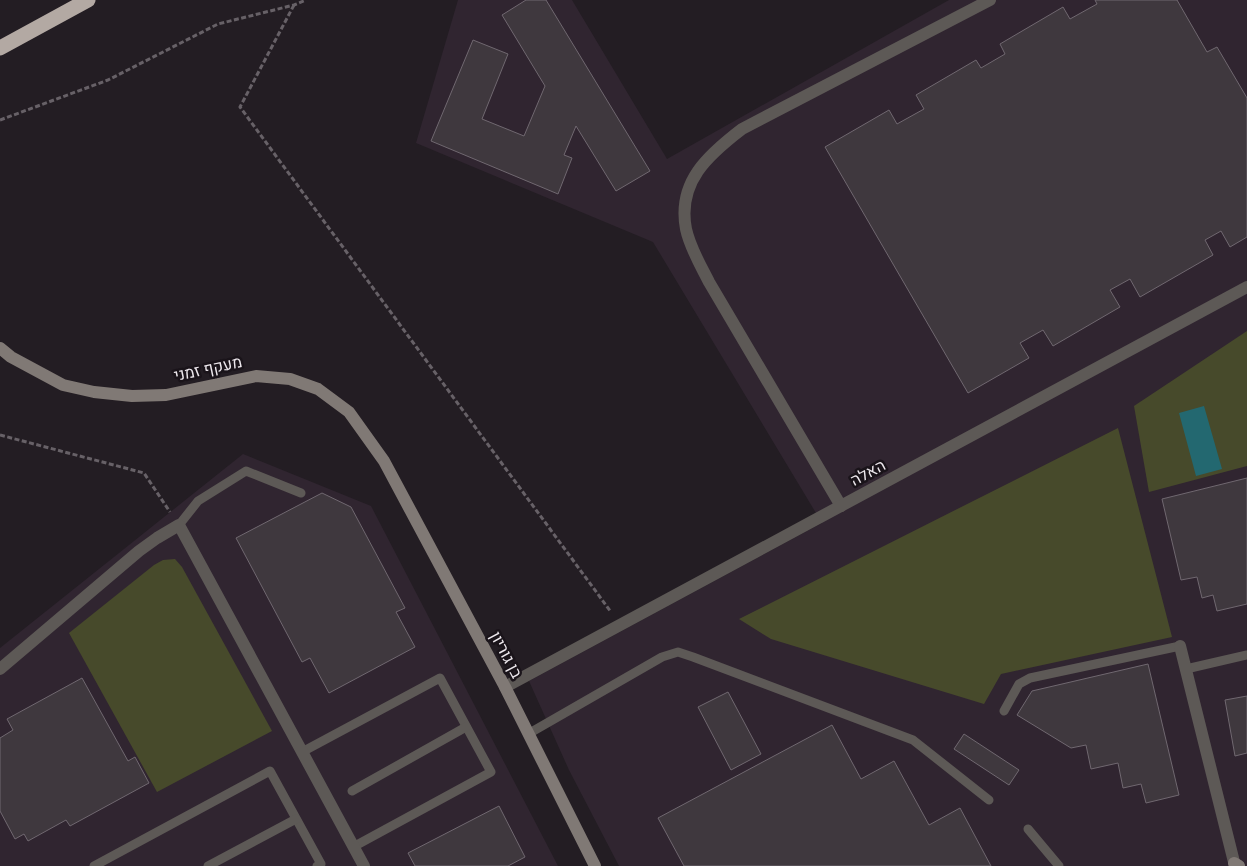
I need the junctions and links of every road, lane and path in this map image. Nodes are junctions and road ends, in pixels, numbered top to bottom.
1 (88, 0) edge
2 (306, 0) edge
3 (990, 0) edge
4 (294, 5) junction
5 (0, 48) edge
6 (0, 120) edge
7 (1247, 287) edge
8 (0, 342) edge
9 (0, 348) edge
10 (11, 357) junction
11 (0, 435) edge
12 (384, 462) joint
13 (301, 493) dead end
14 (841, 506) junction
15 (179, 525) junction
16 (620, 625) junction
17 (1180, 646) joint
18 (1247, 655) edge
19 (0, 669) edge
20 (1186, 669) junction
21 (505, 687) junction
22 (1004, 711) dead end
23 (466, 726) junction
24 (528, 734) junction
25 (302, 752) junction
26 (352, 791) dead end
27 (989, 800) dead end
28 (296, 818) junction
29 (1028, 829) dead end
30 (353, 847) junction
31 (1236, 865) edge
32 (94, 866) edge
33 (208, 866) edge
34 (317, 866) edge
35 (364, 866) edge
36 (595, 866) edge
37 (1059, 866) edge

1 - 5 highway
2 - 4 path
3 - 14 street
4 - 6 path
4 - 16 path
7 - 14 street, האלה
8 - 10 street, מעקף זמני
9 - 10 street, מעקף זמני
10 - 12 street, מעקף זמני
11 - 15 path
12 - 21 street, בן גוריון
13 - 15 lane
14 - 16 street, האלה
15 - 19 street
15 - 25 street
16 - 21 street, האלה
17 - 20 street
17 - 22 lane
18 - 20 lane
20 - 31 street
21 - 24 street, בן גוריון
23 - 25 lane
23 - 26 lane
23 - 30 lane
24 - 27 lane
24 - 36 street, בן גוריון
25 - 30 street
28 - 32 lane
28 - 33 lane
28 - 34 lane
29 - 37 lane
30 - 35 street

